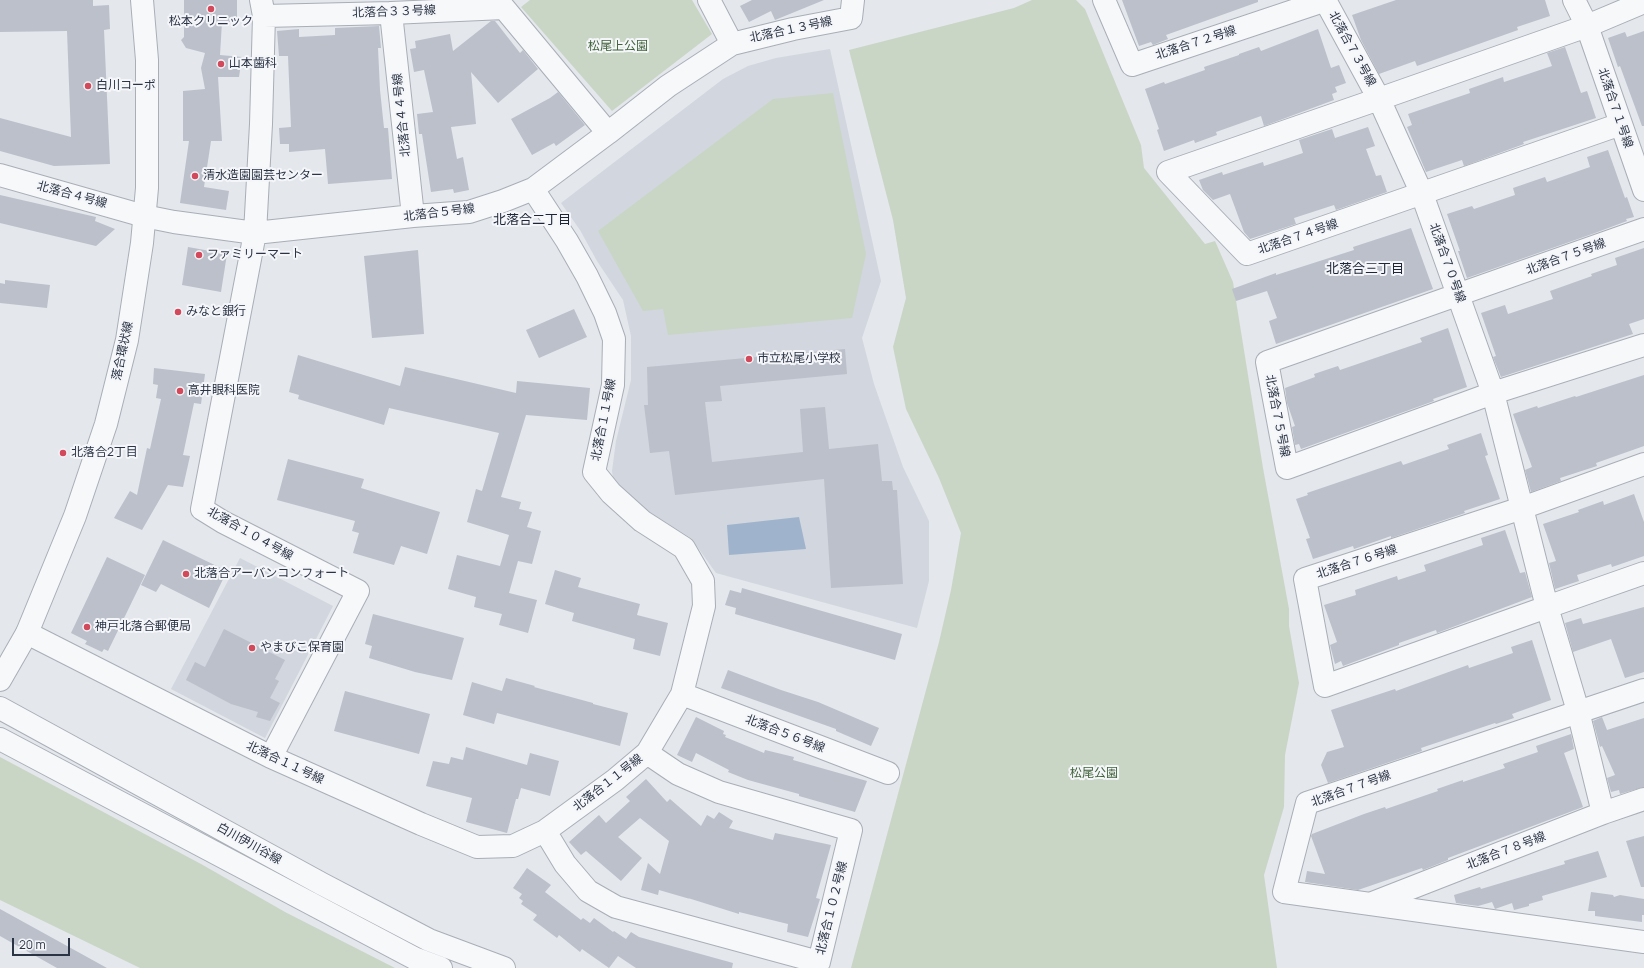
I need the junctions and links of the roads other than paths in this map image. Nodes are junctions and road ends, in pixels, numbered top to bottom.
1 (142, 0) edge
2 (709, 0) edge
3 (1104, 0) edge
4 (1325, 0) edge
5 (1574, 0) edge
6 (1644, 2) edge
7 (263, 8) edge
8 (852, 9) edge
9 (390, 13) junction
10 (1587, 26) junction
11 (732, 44) junction
12 (1379, 99) junction
13 (1621, 124) junction
14 (608, 133) junction
15 (0, 175) edge
16 (533, 189) junction
17 (1644, 190) edge
18 (1422, 194) junction
19 (144, 216) junction
20 (413, 216) junction
21 (1644, 229) edge
22 (255, 233) junction
23 (1459, 295) junction
24 (1644, 345) edge
25 (1492, 393) junction
26 (1644, 464) edge
27 (1522, 508) junction
28 (1644, 573) edge
29 (1547, 607) junction
30 (21, 642) junction
31 (0, 680) edge
32 (1644, 690) edge
33 (682, 694) junction
34 (0, 708) edge
35 (1578, 711) junction
36 (0, 739) edge
37 (647, 753) junction
38 (271, 757) junction
39 (888, 774) dead end
40 (1644, 799) edge
41 (1603, 813) junction
42 (545, 831) junction
43 (1369, 904) junction
44 (1644, 942) edge
45 (441, 968) edge
46 (504, 968) edge

1 - 19 street, 落合環状線
2 - 11 street
3 - 4 street, 北落合７２号線
4 - 12 street, 北落合７３号線
5 - 10 street
6 - 10 street
7 - 9 street, 北落合３３号線
7 - 22 street
8 - 11 street, 北落合１３号線
9 - 14 street, 北落合３３号線
9 - 20 street, 北落合４４号線
10 - 12 street
10 - 13 street, 北落合７１号線
11 - 14 street, 北落合５号線
12 - 18 street, 北落合７０号線
12 - 18 street, 北落合７４号線
13 - 17 street, 北落合７１号線
13 - 18 street, 北落合７４号線
14 - 16 street, 北落合５号線
15 - 19 street, 北落合４号線
16 - 20 street, 北落合５号線
16 - 33 street, 北落合１１号線
18 - 23 street, 北落合７０号線
19 - 22 street, 北落合５号線
19 - 30 street, 落合環状線
20 - 22 street, 北落合５号線
21 - 23 street, 北落合７５号線
22 - 38 street, 北落合１０４号線
23 - 25 street, 北落合７０号線
23 - 25 street, 北落合７５号線
24 - 25 street, 北落合７５号線
25 - 27 street, 北落合７０号線
26 - 27 street, 北落合７６号線
27 - 29 street, 北落合７０号線
27 - 29 street, 北落合７６号線
28 - 29 street
29 - 35 street, 北落合７０号線
30 - 31 street, 落合環状線
30 - 38 street, 北落合１１号線
32 - 35 street, 北落合７７号線
33 - 37 street, 北落合１１号線
33 - 39 street, 北落合５６号線
34 - 46 street, 白川伊川谷線
35 - 41 street, 北落合７０号線
35 - 43 street, 北落合７７号線
36 - 45 street, 白川伊川谷線
37 - 42 street, 北落合１１号線
37 - 42 street, 北落合１０２号線
38 - 42 street, 北落合１１号線
40 - 41 street, 北落合７８号線
41 - 43 street, 北落合７８号線
43 - 44 street, 北落合７７号線

